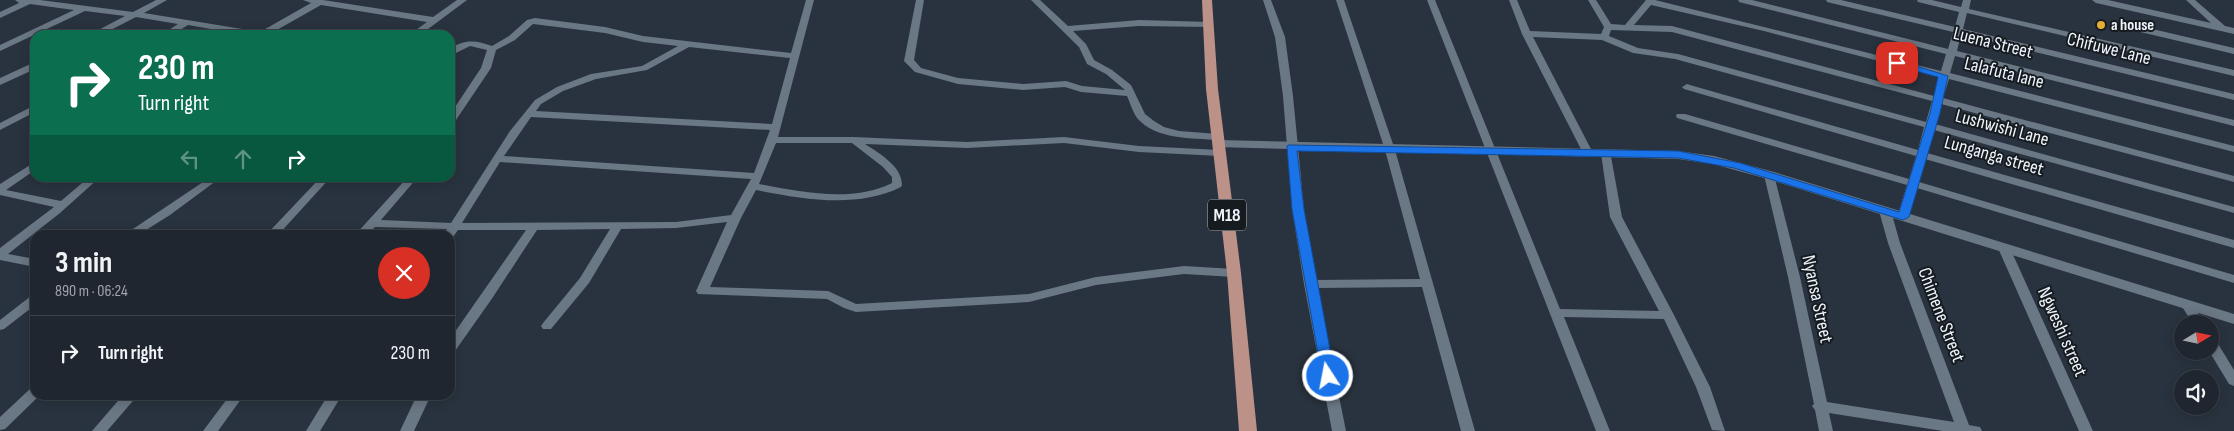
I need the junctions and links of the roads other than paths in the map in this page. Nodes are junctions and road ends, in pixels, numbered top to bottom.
1 (20, 0) edge
2 (95, 0) edge
3 (163, 0) edge
4 (307, 0) edge
5 (463, 0) edge
6 (810, 0) edge
7 (920, 0) edge
8 (1035, 0) edge
9 (1207, 0) edge
10 (1267, 0) edge
11 (1340, 0) edge
12 (1431, 0) edge
13 (1513, 0) edge
14 (1592, 0) edge
15 (1742, 0) edge
16 (1830, 0) edge
17 (1921, 0) edge
18 (2096, 0) edge
19 (2190, 0) edge
20 (30, 1) junction
21 (1650, 1) edge
22 (319, 2) junction
23 (1966, 5) edge
24 (80, 9) junction
25 (0, 15) edge
26 (133, 15) junction
27 (434, 20) junction
28 (186, 23) junction
29 (1208, 24) junction
30 (2122, 25) dead end
31 (1608, 27) junction
32 (1628, 27) junction
33 (2222, 28) junction
34 (1066, 29) junction
35 (37, 30) edge
36 (104, 30) edge
37 (174, 30) edge
38 (223, 30) edge
39 (271, 30) edge
40 (421, 30) edge
41 (1959, 30) junction
42 (2234, 30) edge
43 (30, 33) edge
44 (1527, 34) junction
45 (1604, 37) junction
46 (689, 43) junction
47 (0, 48) edge
48 (455, 49) edge
49 (492, 49) junction
50 (1951, 51) junction
51 (2234, 51) edge
52 (794, 56) junction
53 (30, 67) edge
54 (2234, 73) edge
55 (1943, 76) junction
56 (0, 82) edge
57 (1686, 87) dead end
58 (1132, 94) junction
59 (2234, 97) edge
60 (1938, 100) junction
61 (455, 109) edge
62 (30, 111) edge
63 (529, 114) junction
64 (1681, 116) dead end
65 (2234, 122) edge
66 (1931, 126) junction
67 (0, 127) edge
68 (775, 127) junction
69 (772, 140) junction
70 (854, 140) junction
71 (1219, 145) junction
72 (1292, 147) junction
73 (2234, 149) edge
74 (1390, 150) junction
75 (1493, 152) junction
76 (1588, 153) junction
77 (1606, 153) junction
78 (1922, 154) junction
79 (497, 159) junction
80 (30, 169) edge
81 (1769, 175) junction
82 (2234, 178) edge
83 (755, 181) junction
84 (89, 182) edge
85 (209, 182) edge
86 (321, 182) edge
87 (408, 182) edge
88 (1912, 183) junction
89 (0, 190) edge
90 (63, 205) junction
91 (2234, 210) edge
92 (1885, 211) junction
93 (1903, 217) junction
94 (735, 218) junction
95 (372, 223) junction
96 (457, 225) junction
97 (618, 225) junction
98 (534, 226) junction
99 (32, 230) edge
100 (138, 230) edge
101 (277, 230) edge
102 (366, 230) edge
103 (453, 230) edge
104 (30, 231) edge
105 (2234, 244) edge
106 (2004, 248) junction
107 (0, 255) edge
108 (30, 262) edge
109 (1234, 273) junction
110 (2234, 279) edge
111 (1427, 283) junction
112 (1310, 284) junction
113 (30, 304) edge
114 (2187, 305) junction
115 (1556, 313) junction
116 (1668, 315) junction
117 (2193, 315) edge
118 (2234, 319) edge
119 (0, 326) edge
120 (548, 326) dead end
121 (455, 341) edge
122 (2219, 357) edge
123 (2234, 381) edge
124 (30, 397) edge
125 (127, 400) edge
126 (233, 400) edge
127 (332, 400) edge
128 (422, 400) edge
129 (1819, 406) junction
130 (0, 425) edge
131 (1719, 430) edge
132 (1968, 430) edge
133 (99, 431) edge
134 (210, 431) edge
135 (313, 431) edge
136 (407, 431) edge
137 (1248, 431) edge
138 (1339, 431) edge
139 (1468, 431) edge
140 (1603, 431) edge
141 (1826, 431) edge
142 (2086, 431) edge

1 - 20 street
2 - 24 street
3 - 26 street
4 - 22 street
5 - 27 street
6 - 52 street
7 - 58 street
8 - 34 street
9 - 29 main road, M18
10 - 72 street
11 - 74 street
12 - 75 street
13 - 44 street
14 - 31 street
15 - 50 street, Luena Street
16 - 41 street, Chifuwe Lane
17 - 23 street
18 - 33 street
19 - 33 street
20 - 24 street
20 - 25 street
21 - 32 street
21 - 55 street, Lalafuta lane
22 - 27 street
22 - 39 street
23 - 41 street
23 - 54 street
24 - 26 street
24 - 35 street
26 - 28 street
26 - 36 street
27 - 40 street
28 - 37 street
28 - 38 street
29 - 34 street
29 - 71 main road, M18
30 - 51 street
31 - 32 street
31 - 45 street
32 - 60 street
33 - 42 street
34 - 58 street
41 - 50 street
41 - 59 street, Chifuwe Lane
43 - 47 street
44 - 45 street
44 - 76 street
45 - 66 street, Lushwishi Lane
46 - 49 street
46 - 52 street
46 - 63 street
48 - 49 street
49 - 61 street
50 - 55 street
50 - 65 street, Luena Street
52 - 68 street
53 - 56 street
55 - 60 street
55 - 73 street, Lalafuta lane
57 - 78 street, Lunganga street
58 - 71 street
60 - 66 street
60 - 82 street
62 - 67 street
63 - 68 street
63 - 79 street
64 - 88 street
66 - 78 street
66 - 91 street, Lushwishi Lane
68 - 69 street
69 - 70 street
69 - 83 street
70 - 71 street
70 - 83 street
71 - 72 street
71 - 109 main road, M18
72 - 74 street
72 - 112 street
74 - 75 street
74 - 111 street
75 - 76 street
75 - 115 street
76 - 77 street
77 - 81 street
77 - 116 street
78 - 88 street
78 - 105 street, Lunganga street
79 - 83 street
79 - 96 street
80 - 89 street
81 - 92 street
81 - 129 street, Nyansa Street
83 - 94 street
84 - 90 street
85 - 100 street
86 - 101 street
87 - 95 street
88 - 93 street
88 - 110 street
89 - 90 street
90 - 99 street
92 - 93 street
92 - 132 street, Chimene Street
93 - 106 street
94 - 97 street
94 - 109 street
95 - 96 street
95 - 102 street
96 - 98 street
96 - 103 street
97 - 98 street
97 - 120 street
98 - 121 street
104 - 107 street
106 - 114 street
106 - 142 street, Ngweshi street
107 - 108 street
109 - 137 main road, M18
111 - 112 street
111 - 139 street
112 - 138 street
113 - 119 street
114 - 117 street
114 - 118 street
115 - 116 street
115 - 140 street
116 - 131 street
122 - 123 street
124 - 130 street
125 - 133 street
126 - 134 street
127 - 135 street
128 - 136 street
129 - 132 street
129 - 141 street, Nyansa Street

